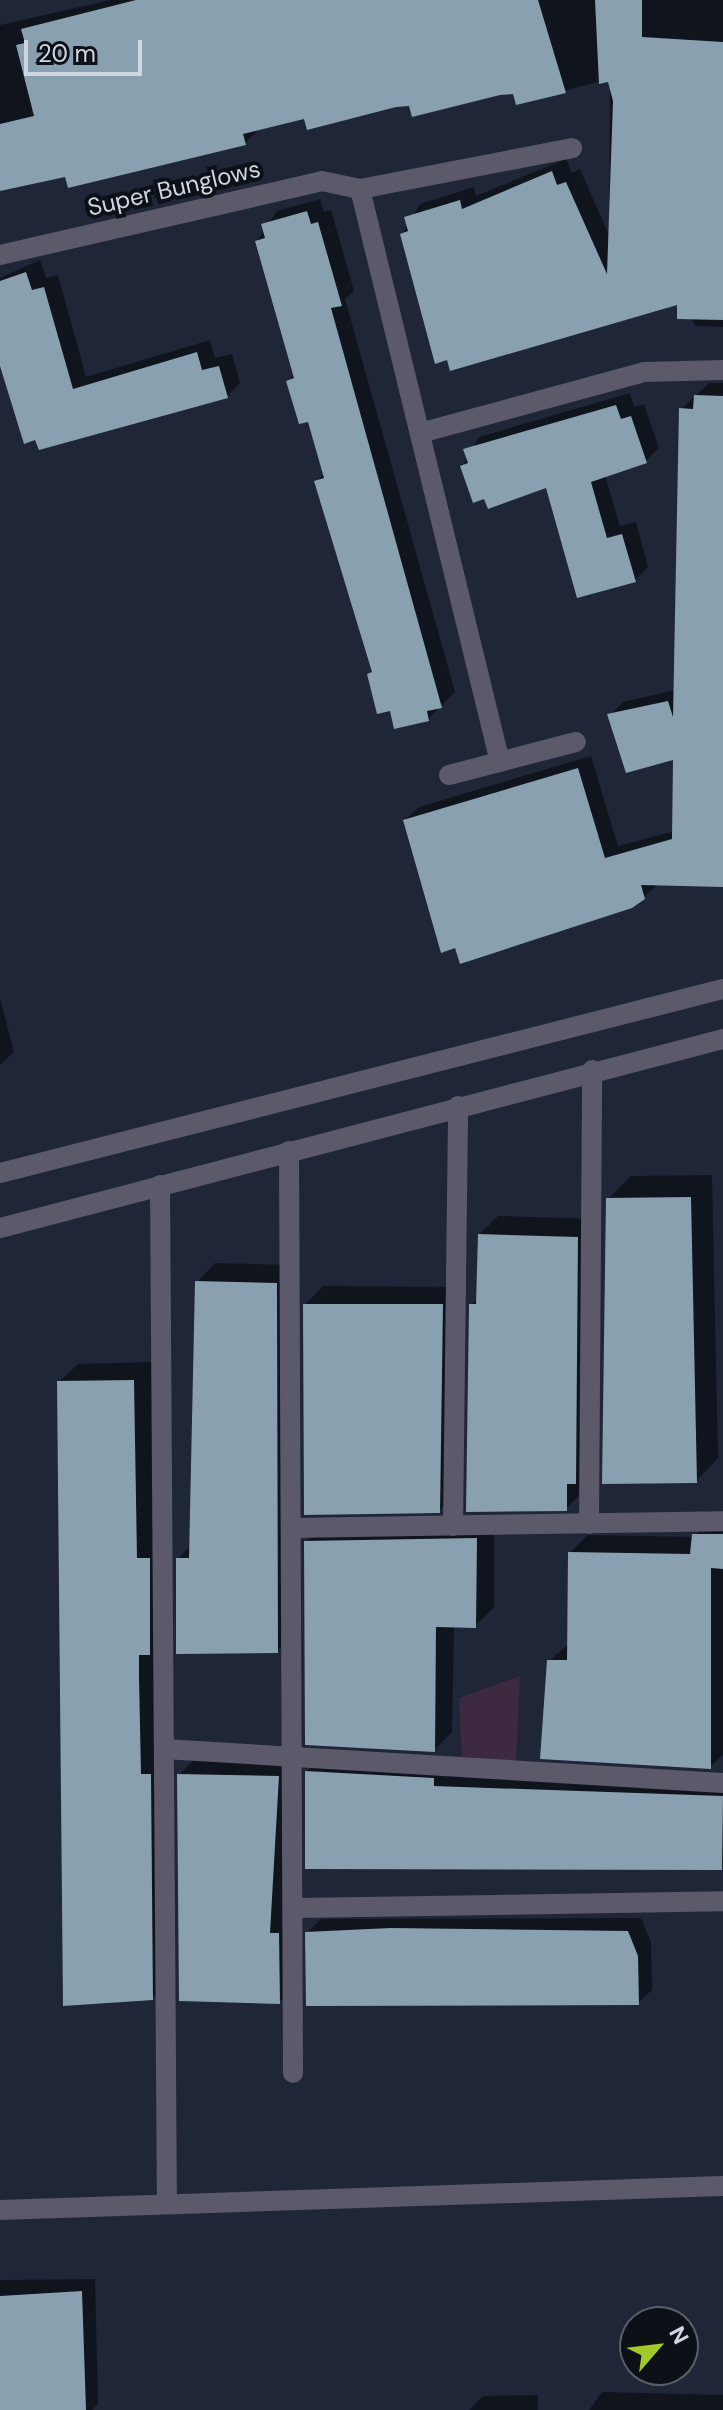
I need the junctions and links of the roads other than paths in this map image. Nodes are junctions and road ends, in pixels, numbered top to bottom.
1 (572, 148) dead end
2 (360, 189) junction
3 (0, 255) edge
4 (723, 370) edge
5 (420, 433) junction
6 (576, 742) dead end
7 (500, 762) junction
8 (449, 775) dead end
9 (723, 989) edge
10 (723, 1039) edge
11 (592, 1070) junction
12 (458, 1106) junction
13 (289, 1151) junction
14 (0, 1173) edge
15 (160, 1185) junction
16 (0, 1228) edge
17 (723, 1521) edge
18 (589, 1524) junction
19 (453, 1526) junction
20 (293, 1528) junction
21 (164, 1749) junction
22 (295, 1757) junction
23 (723, 1783) edge
24 (723, 1901) edge
25 (296, 1908) junction
26 (293, 2073) dead end
27 (723, 2186) edge
28 (167, 2204) junction
29 (0, 2210) edge

1 - 2 street, Super Bunglows
2 - 3 street, Super Bunglows
2 - 5 street
4 - 5 street
5 - 7 street
6 - 7 street
7 - 8 street
9 - 14 street
10 - 11 street
11 - 12 street
11 - 18 street
12 - 13 street
12 - 19 street
13 - 15 street
13 - 20 street
15 - 16 street
15 - 21 street
17 - 18 street
18 - 19 street
19 - 20 street
20 - 22 street
21 - 22 street
21 - 28 street
22 - 23 street
22 - 25 street
24 - 25 street
25 - 26 street
27 - 28 street
28 - 29 street

